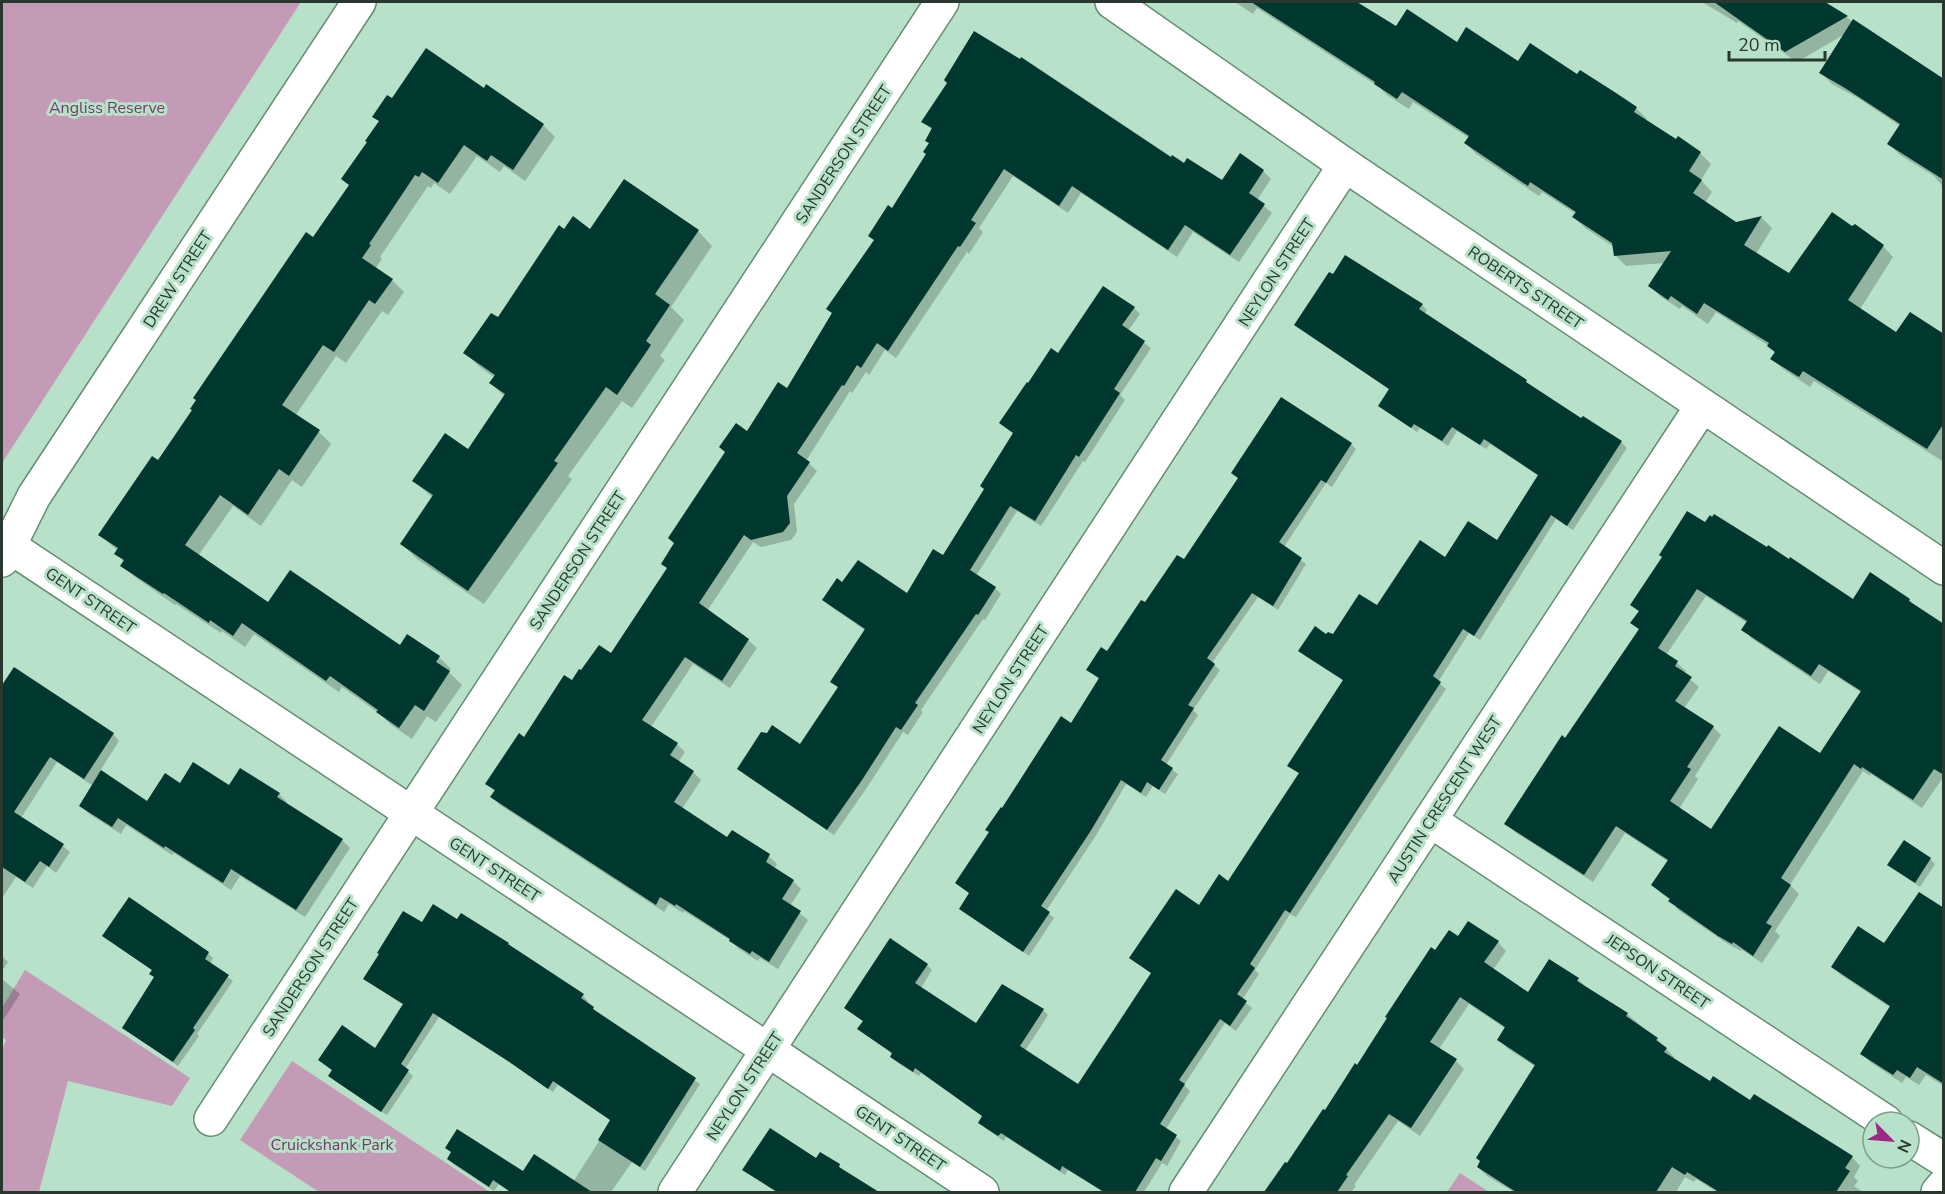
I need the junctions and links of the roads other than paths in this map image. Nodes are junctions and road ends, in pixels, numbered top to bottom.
1 (359, 2) edge
2 (942, 2) edge
3 (1112, 2) edge
4 (1346, 165) junction
5 (1702, 406) junction
6 (4, 552) edge
7 (1944, 568) edge
8 (411, 813) junction
9 (1431, 821) junction
10 (768, 1049) junction
11 (1868, 1110) edge
12 (211, 1119) dead end
13 (1921, 1146) edge
14 (1944, 1160) edge
15 (1944, 1185) edge
16 (675, 1192) edge
17 (982, 1192) edge
18 (1186, 1192) edge
19 (1938, 1192) edge

1 - 6 street, DREW STREET
2 - 8 street, SANDERSON STREET
3 - 4 street, ROBERTS STREET
4 - 5 street, ROBERTS STREET
4 - 10 street, NEYLON STREET
5 - 7 street, ROBERTS STREET
5 - 9 street, AUSTIN CRESCENT WEST
6 - 8 street, GENT STREET
8 - 10 street, GENT STREET
8 - 12 street, SANDERSON STREET
9 - 11 street, JEPSON STREET
9 - 18 street, AUSTIN CRESCENT WEST
10 - 16 street, NEYLON STREET
10 - 17 street, GENT STREET
13 - 14 street
15 - 19 street

